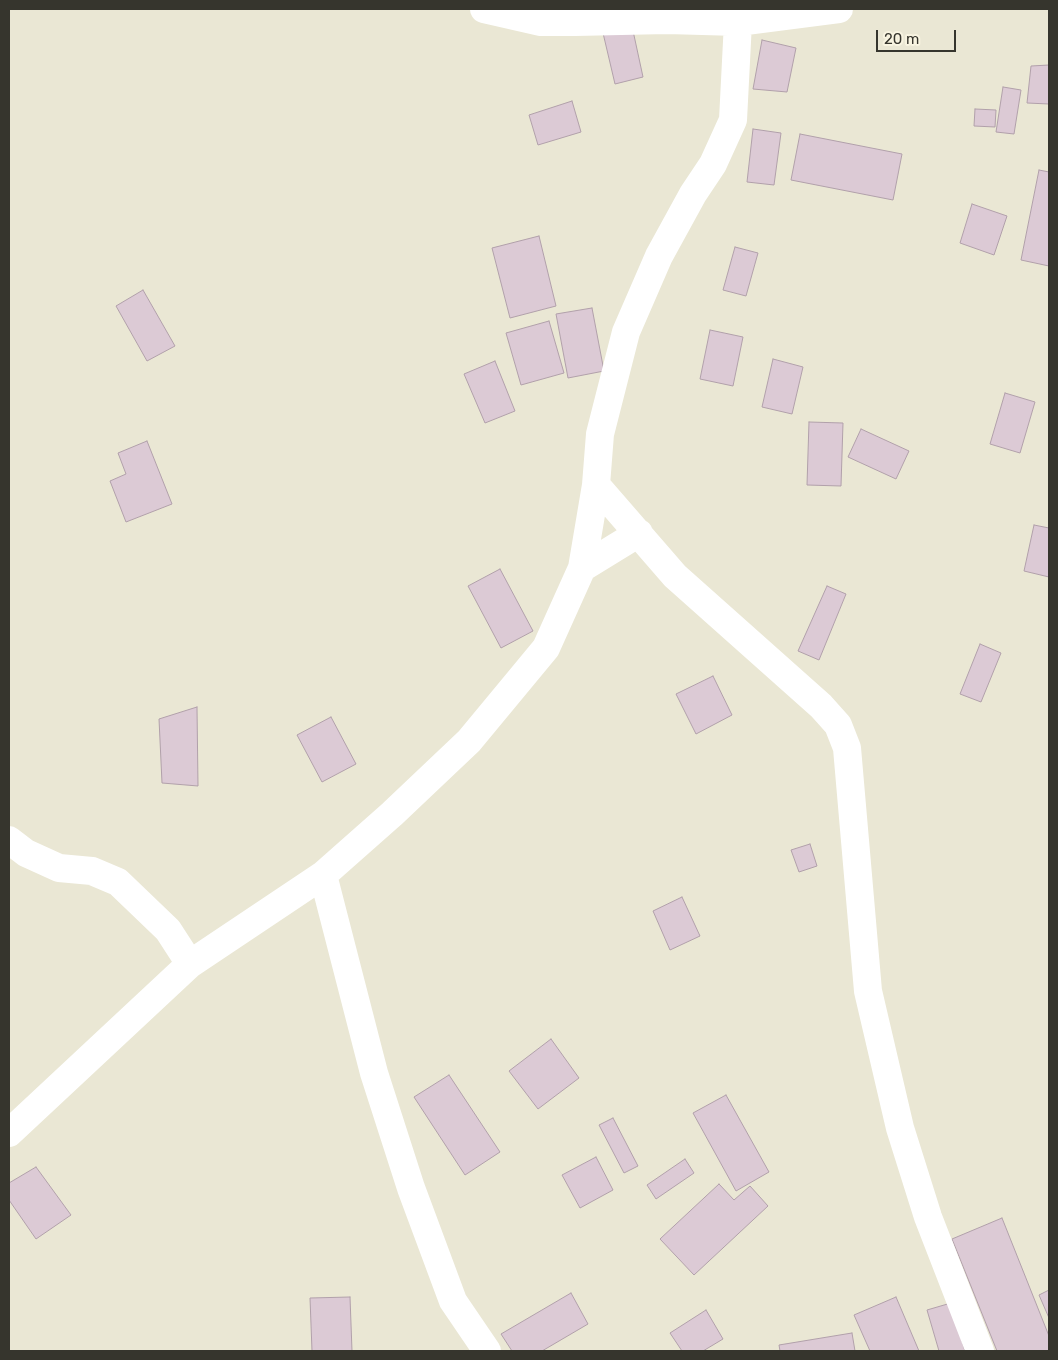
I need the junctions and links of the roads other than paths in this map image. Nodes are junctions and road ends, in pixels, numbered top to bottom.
1 (484, 9) edge
2 (839, 9) edge
3 (738, 22) junction
4 (596, 485) junction
5 (639, 533) junction
6 (582, 568) junction
7 (9, 840) edge
8 (323, 875) junction
9 (190, 964) junction
10 (9, 1133) edge
11 (487, 1351) edge
12 (980, 1351) edge

1 - 3 street
2 - 3 street
3 - 4 street
4 - 5 street
4 - 6 street
5 - 6 street
5 - 12 street
6 - 8 street
7 - 9 street
8 - 9 street
8 - 11 street
9 - 10 street

